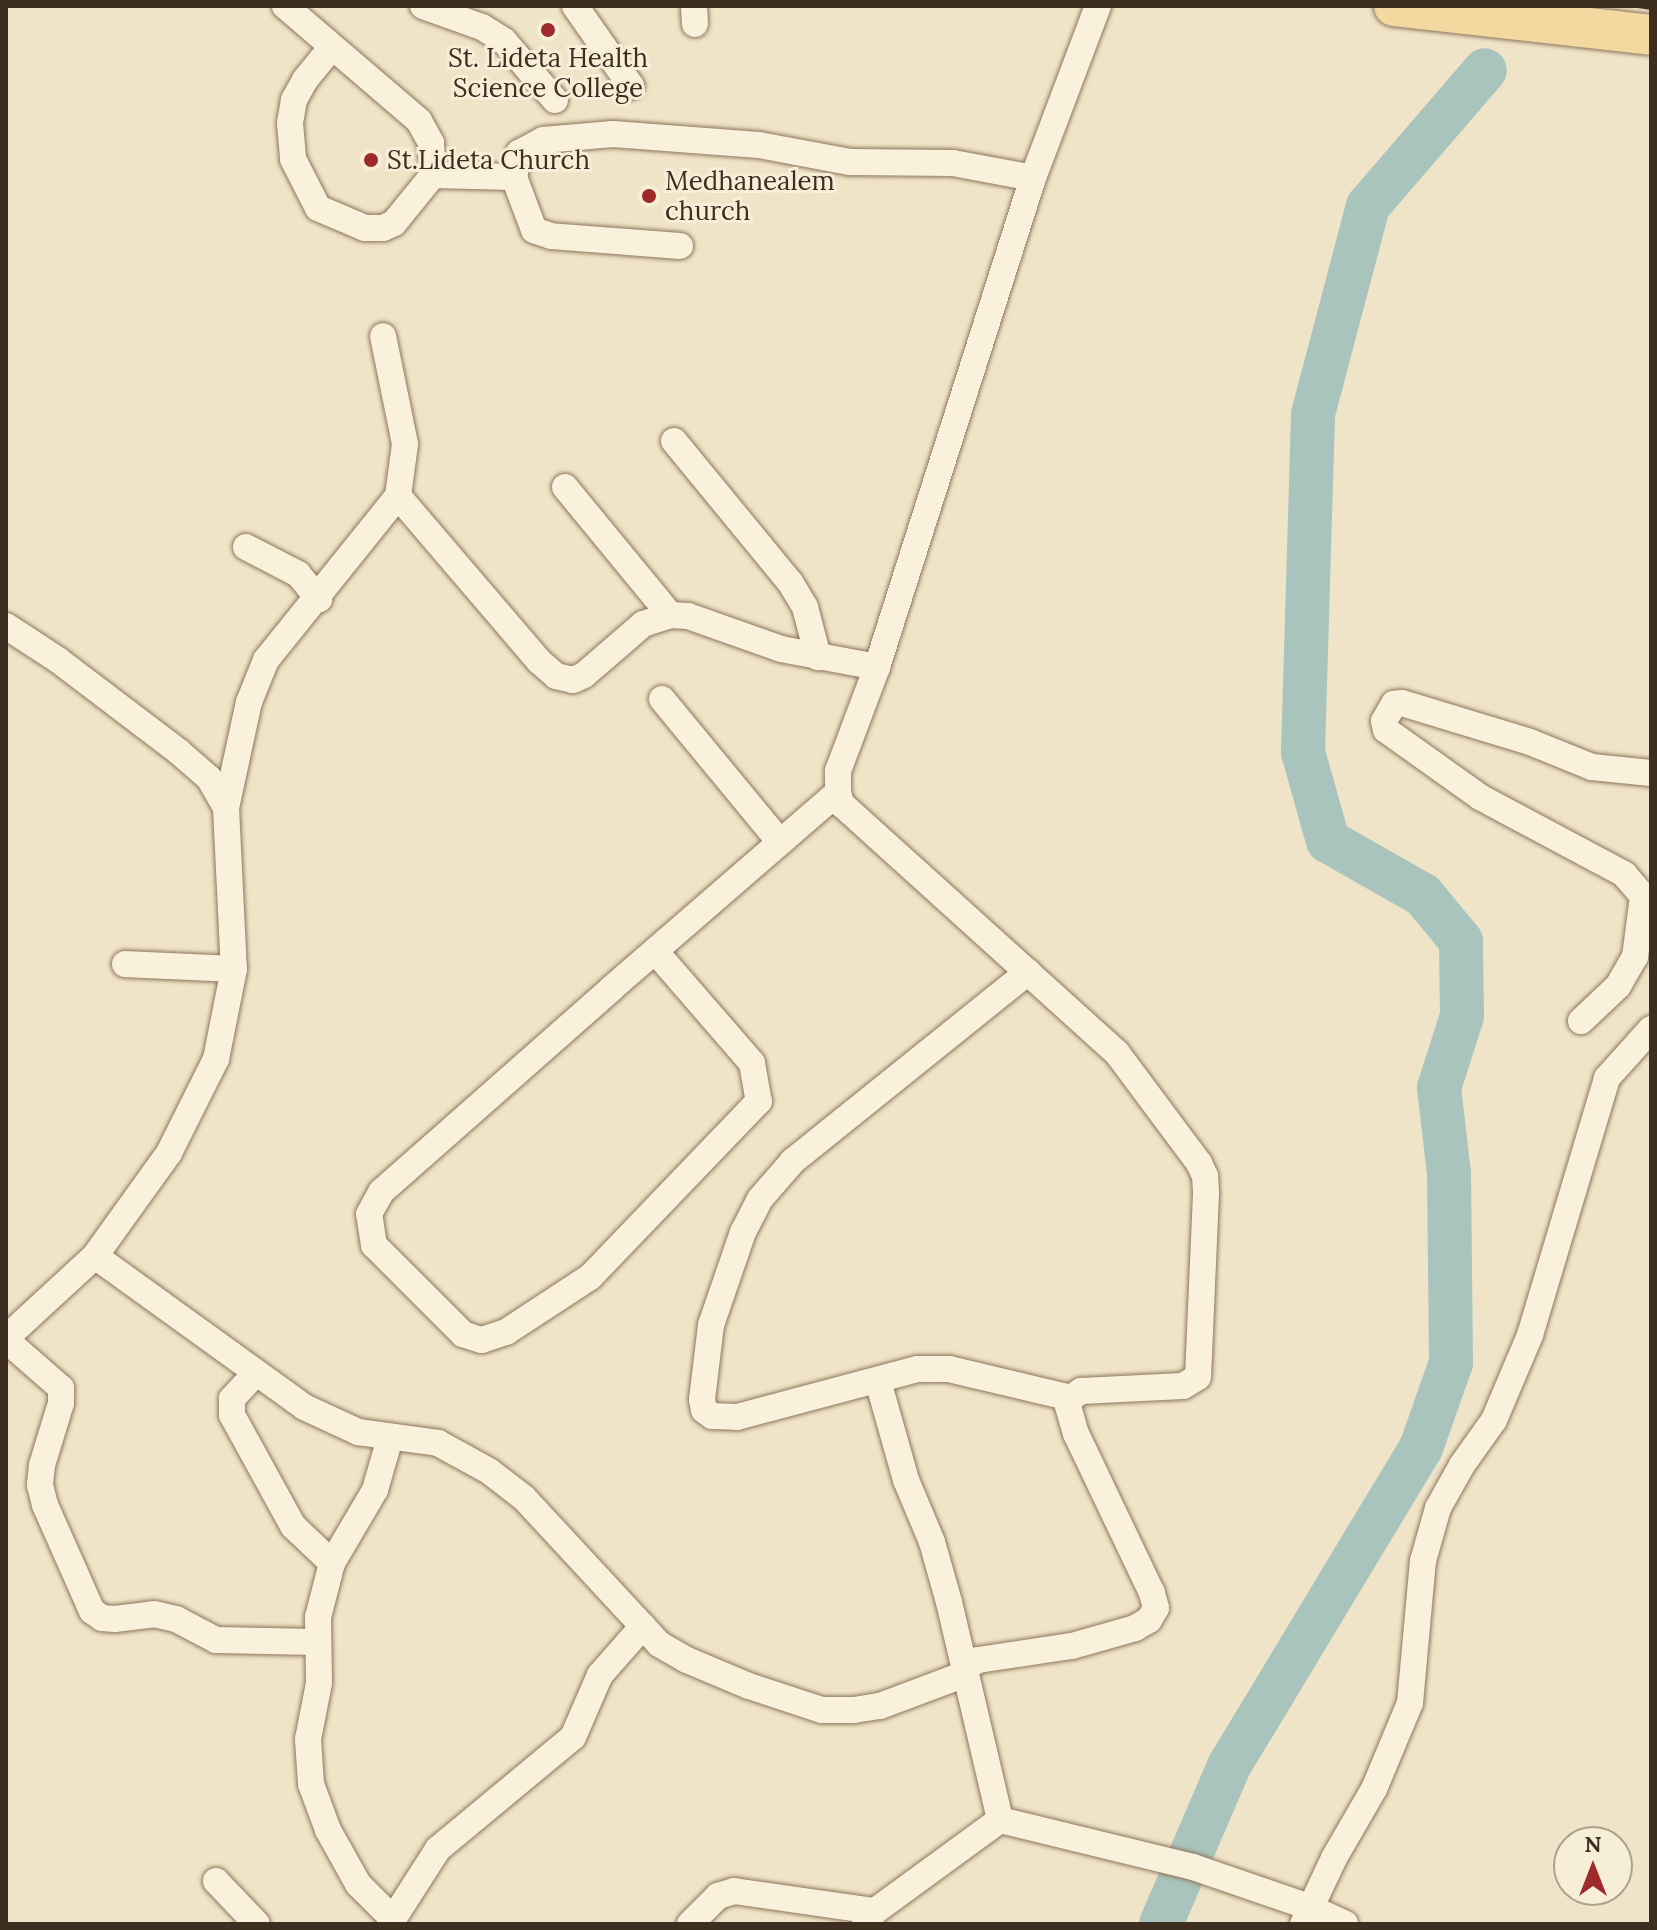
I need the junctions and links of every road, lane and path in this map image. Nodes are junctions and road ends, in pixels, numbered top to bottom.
1 (285, 6) edge
2 (423, 6) edge
3 (575, 6) edge
4 (1098, 6) edge
5 (1394, 6) edge
6 (1651, 35) edge
7 (331, 48) junction
8 (631, 86) dead end
9 (555, 100) dead end
10 (433, 175) junction
11 (514, 177) junction
12 (1033, 178) junction
13 (680, 246) dead end
14 (383, 336) dead end
15 (674, 441) dead end
16 (565, 487) dead end
17 (398, 496) junction
18 (246, 547) dead end
19 (319, 599) junction
20 (670, 615) junction
21 (6, 626) edge
22 (818, 657) junction
23 (877, 667) junction
24 (662, 699) dead end
25 (1651, 773) edge
26 (838, 792) junction
27 (226, 808) junction
28 (780, 842) junction
29 (655, 951) junction
30 (125, 964) dead end
31 (234, 969) junction
32 (1028, 972) junction
33 (1581, 1021) dead end
34 (1651, 1029) edge
35 (95, 1256) junction
36 (6, 1339) edge
37 (255, 1374) junction
38 (878, 1381) junction
39 (1071, 1398) junction
40 (390, 1438) junction
41 (332, 1563) junction
42 (643, 1626) junction
43 (316, 1642) junction
44 (966, 1671) junction
45 (1000, 1820) junction
46 (216, 1881) dead end
47 (1306, 1916) edge
48 (870, 1918) edge
49 (391, 1921) edge
50 (257, 1924) edge
51 (690, 1924) edge
52 (1345, 1924) edge

1 - 7 street
2 - 9 street
3 - 8 street
4 - 12 street
5 - 6 main road
7 - 10 street
7 - 10 street
10 - 11 street
11 - 12 street
11 - 13 street
12 - 23 street
14 - 17 street
15 - 22 street
16 - 20 street
17 - 19 street
17 - 20 street
18 - 19 street
19 - 27 street
20 - 22 street
21 - 27 street
22 - 23 street
23 - 26 street
24 - 28 street
25 - 33 street
26 - 28 street
26 - 32 street
27 - 31 street
28 - 29 street
29 - 29 street
30 - 31 street
31 - 35 street
32 - 38 street
32 - 39 street
34 - 47 street
35 - 36 street
35 - 37 street
36 - 43 street
37 - 40 street
37 - 41 street
38 - 39 street
38 - 44 street
39 - 44 street
40 - 41 street
40 - 42 street
41 - 43 street
42 - 44 street
42 - 49 street
43 - 49 street
44 - 45 street
45 - 47 street
45 - 48 street
46 - 50 street
47 - 52 street
48 - 51 street

